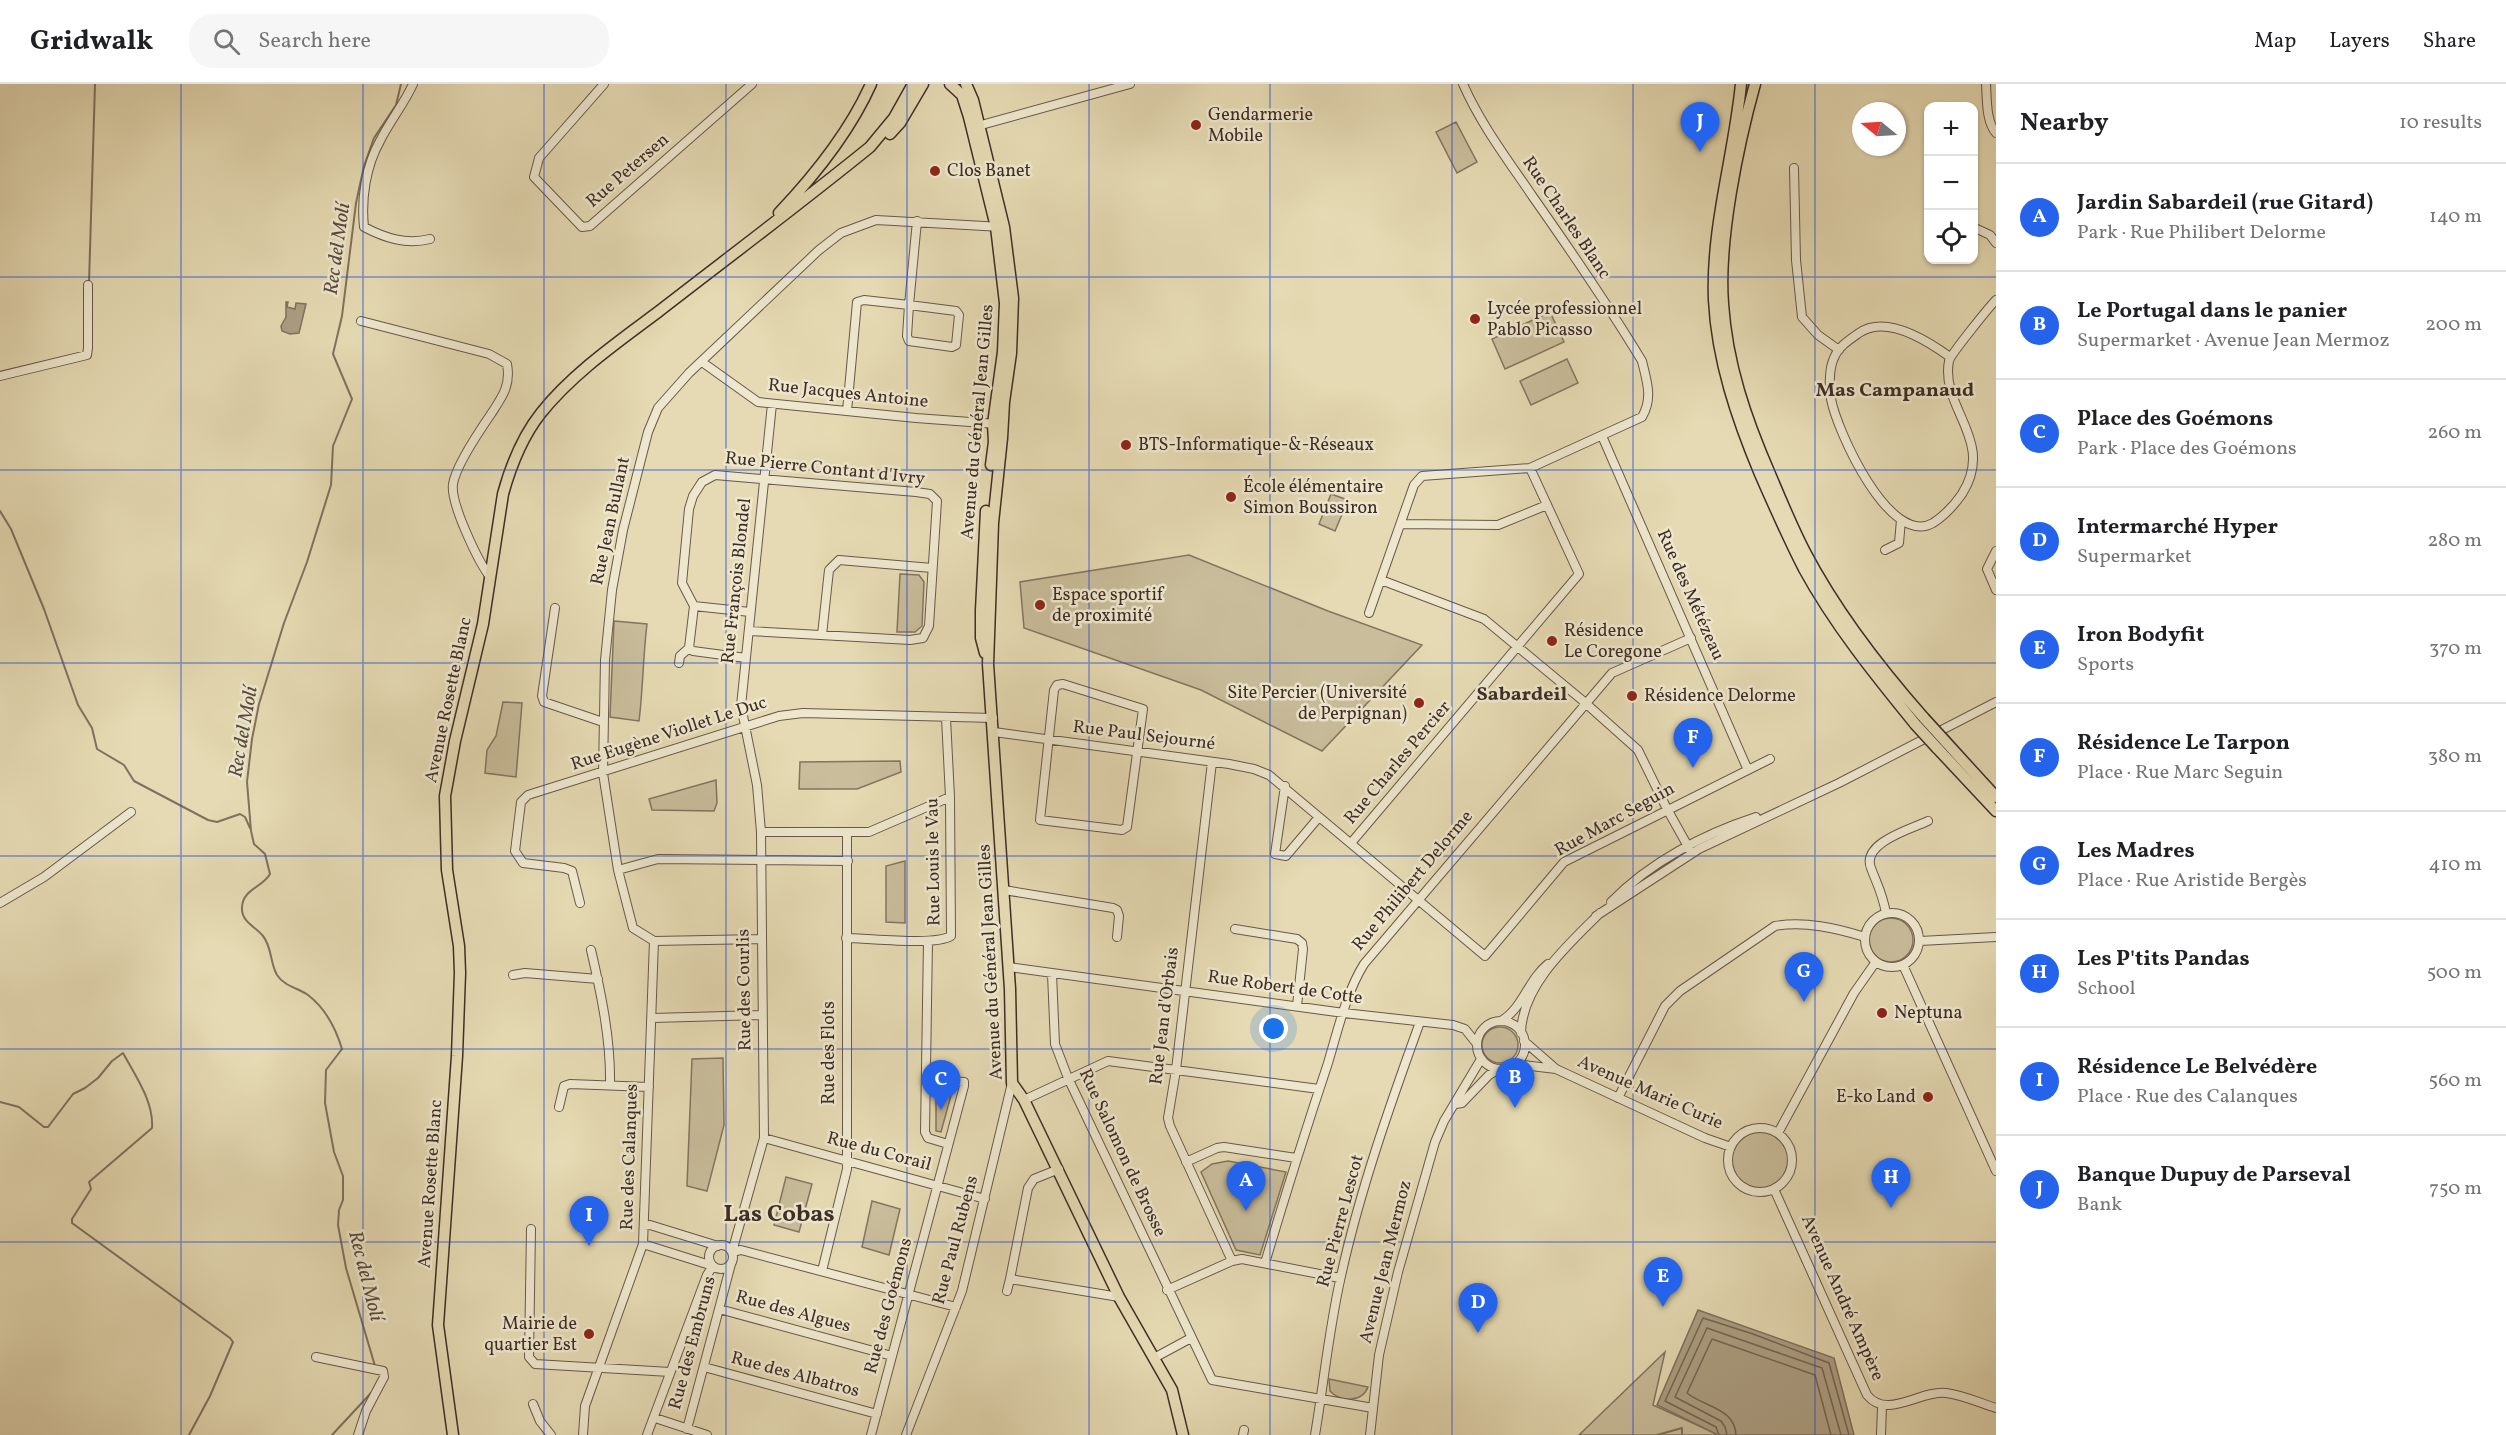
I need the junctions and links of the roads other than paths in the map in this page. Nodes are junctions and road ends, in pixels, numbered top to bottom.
1 (413, 84) edge
2 (604, 84) edge
3 (752, 84) edge
4 (871, 84) edge
5 (913, 84) edge
6 (923, 84) edge
7 (950, 84) edge
8 (966, 84) edge
9 (1130, 84) edge
10 (1464, 84) edge
11 (1740, 84) edge
12 (1755, 84) edge
13 (1986, 84) edge
14 (969, 117) junction
15 (979, 126) junction
16 (1996, 133) edge
17 (870, 147) junction
18 (1794, 168) dead end
19 (917, 221) junction
20 (1000, 227) junction
21 (765, 228) junction
22 (1978, 229) edge
23 (430, 239) dead end
24 (1996, 243) edge
25 (88, 285) dead end
26 (1996, 300) edge
27 (909, 305) junction
28 (361, 321) dead end
29 (1839, 350) junction
30 (1950, 357) junction
31 (702, 362) junction
32 (0, 376) edge
33 (772, 404) junction
34 (847, 411) junction
35 (997, 424) junction
36 (1602, 436) junction
37 (1530, 468) junction
38 (765, 478) junction
39 (1547, 505) junction
40 (1901, 520) junction
41 (1401, 524) junction
42 (1885, 550) dead end
43 (1996, 551) edge
44 (932, 568) junction
45 (490, 578) junction
46 (1381, 580) junction
47 (1996, 590) edge
48 (694, 606) junction
49 (555, 608) dead end
50 (750, 612) junction
51 (1369, 613) dead end
52 (748, 631) junction
53 (822, 635) junction
54 (1691, 638) junction
55 (1519, 647) junction
56 (689, 648) junction
57 (746, 658) junction
58 (679, 663) dead end
59 (1996, 702) edge
60 (1586, 704) junction
61 (946, 718) junction
62 (993, 718) junction
63 (1919, 721) junction
64 (603, 722) junction
65 (745, 726) junction
66 (993, 732) junction
67 (1050, 741) junction
68 (1941, 745) junction
69 (1137, 752) junction
70 (1770, 759) dead end
71 (1212, 762) junction
72 (1748, 768) junction
73 (603, 773) junction
74 (1285, 786) junction
75 (950, 797) junction
76 (1996, 797) edge
77 (1666, 809) junction
78 (1996, 811) edge
79 (131, 812) dead end
80 (1319, 817) junction
81 (1928, 821) dead end
82 (761, 832) junction
83 (847, 832) junction
84 (1352, 843) junction
85 (1691, 846) junction
86 (760, 861) junction
87 (848, 861) junction
88 (618, 870) junction
89 (1004, 890) junction
90 (1418, 901) junction
91 (0, 903) edge
92 (580, 903) dead end
93 (1886, 913) junction
94 (1596, 916) junction
95 (1235, 929) dead end
96 (1865, 936) junction
97 (1117, 937) dead end
98 (1996, 937) edge
99 (846, 938) junction
100 (761, 939) junction
101 (654, 941) junction
102 (928, 941) junction
103 (1920, 941) junction
104 (591, 950) dead end
105 (1557, 956) junction
106 (1875, 963) junction
107 (1904, 965) junction
108 (1009, 967) junction
109 (1052, 974) junction
110 (513, 975) dead end
111 (598, 980) junction
112 (1184, 991) junction
113 (1297, 1005) junction
114 (1344, 1013) junction
115 (762, 1015) junction
116 (652, 1018) junction
117 (1501, 1021) junction
118 (1420, 1022) junction
119 (1523, 1037) junction
120 (1477, 1044) junction
121 (1481, 1059) junction
122 (1515, 1064) junction
123 (1499, 1069) junction
124 (1557, 1069) junction
125 (1176, 1070) junction
126 (1068, 1078) junction
127 (926, 1079) junction
128 (1012, 1083) junction
129 (610, 1085) junction
130 (649, 1087) junction
131 (1319, 1089) junction
132 (1618, 1098) junction
133 (1024, 1100) junction
134 (1456, 1104) junction
135 (559, 1107) dead end
136 (1778, 1133) junction
137 (764, 1138) junction
138 (948, 1144) junction
139 (1731, 1147) junction
140 (1296, 1158) junction
141 (847, 1161) junction
142 (1186, 1162) junction
143 (1059, 1169) junction
144 (1996, 1171) edge
145 (938, 1186) junction
146 (1774, 1189) junction
147 (985, 1199) junction
148 (644, 1226) junction
149 (531, 1229) dead end
150 (643, 1244) junction
151 (718, 1246) junction
152 (732, 1252) junction
153 (1232, 1261) junction
154 (1265, 1263) junction
155 (731, 1264) junction
156 (713, 1266) junction
157 (822, 1271) junction
158 (1340, 1278) junction
159 (1010, 1279) junction
160 (1167, 1290) junction
161 (1007, 1291) dead end
162 (910, 1294) junction
163 (1119, 1297) junction
164 (956, 1307) junction
165 (719, 1309) junction
166 (1191, 1338) junction
167 (892, 1356) junction
168 (316, 1357) dead end
169 (1154, 1359) junction
170 (599, 1366) junction
171 (704, 1367) junction
172 (670, 1372) junction
173 (1321, 1400) junction
174 (533, 1404) dead end
175 (1882, 1406) junction
176 (1373, 1408) junction
177 (1996, 1408) edge
178 (877, 1414) junction
179 (655, 1418) junction
180 (687, 1429) junction
181 (358, 1435) edge
182 (453, 1435) edge
183 (551, 1435) edge
184 (583, 1435) edge
185 (647, 1435) edge
186 (707, 1435) edge
187 (871, 1435) edge
188 (906, 1435) edge
189 (1183, 1435) edge
190 (1315, 1435) edge
191 (1370, 1435) edge
192 (1881, 1435) edge

1 - 23 street
2 - 3 street, Rue Petersen
4 - 21 main road, Avenue Rosette Blanc
5 - 17 main road, Avenue Rosette Blanc
6 - 17 main road, Avenue Rosette Blanc
7 - 14 main road, Avenue du Général Jean Gilles
8 - 15 main road, Avenue du Général Jean Gilles
9 - 15 street
10 - 36 street, Rue Charles Blanc
11 - 63 main road
12 - 63 main road
13 - 16 street
14 - 15 street
14 - 20 main road, Avenue du Général Jean Gilles
15 - 20 main road, Avenue du Général Jean Gilles
17 - 21 main road, Avenue Rosette Blanc
18 - 29 street
19 - 20 street, Rue Jean Bullant
19 - 27 street
19 - 31 street, Rue Jean Bullant
20 - 35 main road, Avenue du Général Jean Gilles
21 - 45 main road, Avenue Rosette Blanc
22 - 24 street
25 - 32 street
26 - 30 street
27 - 27 street
27 - 34 street
28 - 45 street
29 - 30 street
29 - 40 street
30 - 40 street
31 - 33 street, Rue Jacques Antoine
31 - 64 street, Rue Jean Bullant
33 - 34 street, Rue Jacques Antoine
33 - 38 street, Rue François Blondel
34 - 35 street, Rue Jacques Antoine
35 - 62 main road, Avenue du Général Jean Gilles
36 - 37 street, Rue Charles Blanc
36 - 54 street, Rue des Métézeau
37 - 39 street, Rue Charles Percier
37 - 41 street, Rue Charles Blanc
38 - 44 street, Rue Pierre Contant d'Ivry
38 - 48 street, Rue Pierre Contant d'Ivry
38 - 50 street, Rue François Blondel
39 - 41 street
39 - 55 street, Rue Charles Percier
40 - 42 street
41 - 46 street
43 - 47 street
44 - 53 street, Rue Pierre Contant d'Ivry
44 - 53 street
45 - 182 main road, Avenue Rosette Blanc
46 - 51 street
46 - 55 street
48 - 50 street
48 - 56 street
49 - 64 street
50 - 52 street, Rue François Blondel
52 - 53 street
52 - 57 street, Rue François Blondel
54 - 60 street, Rue Philibert Delorme
54 - 72 street, Rue des Métézeau
55 - 60 street
55 - 84 street, Rue Charles Percier
56 - 57 street
56 - 58 street
57 - 65 street, Rue François Blondel
59 - 85 street
60 - 77 street
60 - 90 street, Rue Philibert Delorme
61 - 62 street, Rue Eugène Viollet Le Duc
61 - 65 street, Rue Eugène Viollet Le Duc
61 - 75 street, Rue Louis le Vau
62 - 66 main road, Avenue du Général Jean Gilles
63 - 68 main road, bridge
64 - 73 street, Rue Jean Bullant
65 - 73 street, Rue Eugène Viollet Le Duc
65 - 82 street, Rue des Courlis
66 - 67 street, Rue Paul Sejourné
66 - 89 main road, Avenue du Général Jean Gilles
67 - 69 street, Rue Paul Sejourné
67 - 69 street
67 - 69 street
68 - 76 main road
68 - 78 main road
69 - 71 street, Rue Paul Sejourné
70 - 72 street, Rue Marc Seguin
71 - 74 street, Rue Paul Sejourné
71 - 112 street, Rue Jean d'Orbais
72 - 77 street, Rue Marc Seguin
73 - 88 street, Rue Jean Bullant
73 - 92 street, Rue Eugène Viollet Le Duc
74 - 80 street, Rue Paul Sejourné
74 - 80 street
75 - 83 street
75 - 102 street, Rue Louis le Vau
77 - 85 street
77 - 90 street, Rue Marc Seguin
79 - 91 street
80 - 84 street, Rue Paul Sejourné
81 - 93 street
82 - 83 street
82 - 86 street, Rue des Courlis
83 - 87 street, Rue des Flots
84 - 90 street, Rue Paul Sejourné
85 - 94 street
85 - 94 street
86 - 87 street
86 - 88 street
86 - 100 street, Rue des Courlis
87 - 99 street, Rue des Flots
88 - 101 street, Rue Jean Bullant
89 - 97 street
89 - 108 main road, Avenue du Général Jean Gilles
90 - 114 street, Rue Philibert Delorme
93 - 96 street
93 - 103 street
94 - 105 street
95 - 113 street
96 - 106 street
96 - 132 street
98 - 103 street
99 - 102 street, Rue Louis le Vau
99 - 141 street, Rue des Flots
100 - 101 street
100 - 115 street, Rue des Courlis
101 - 116 street, Rue des Calanques
102 - 127 street
103 - 107 street
104 - 111 street
105 - 117 street
105 - 119 street
106 - 107 street
106 - 136 street
107 - 144 street
108 - 109 street, Rue Robert de Cotte
108 - 128 main road, Avenue du Général Jean Gilles
109 - 112 street, Rue Robert de Cotte
109 - 126 street, Rue Salomon de Brosse
110 - 111 street
111 - 129 street
112 - 113 street, Rue Robert de Cotte
112 - 125 street, Rue Jean d'Orbais
113 - 114 street, Rue Robert de Cotte
114 - 118 street, Rue Robert de Cotte
114 - 131 street, Rue Philibert Delorme
115 - 116 street
115 - 137 street, Rue des Courlis
116 - 130 street, Rue des Calanques
117 - 119 street
117 - 120 street
118 - 120 street, Rue Robert de Cotte
118 - 158 street, Rue Pierre Lescot
119 - 122 street
119 - 124 street, Avenue Marie Curie
120 - 121 street
121 - 123 street
121 - 134 street, Avenue Jean Mermoz
122 - 123 street
122 - 124 street, Avenue Marie Curie
123 - 134 street, Avenue Jean Mermoz
124 - 132 street, Avenue Marie Curie
125 - 126 street
125 - 131 street
125 - 142 street, Rue Jean d'Orbais
126 - 133 street
126 - 160 street, Rue Salomon de Brosse
127 - 138 street
127 - 138 street, Rue des Goémons
128 - 133 main road, Avenue du Général Jean Gilles
128 - 147 street, Rue Paul Rubens
129 - 130 street
129 - 135 street
130 - 148 street, Rue des Calanques
131 - 140 street, Rue Philibert Delorme
132 - 139 street, Avenue Marie Curie
133 - 143 main road, Avenue du Général Jean Gilles
134 - 176 street, Avenue Jean Mermoz
136 - 139 street
136 - 146 street
137 - 141 street, Rue du Corail
137 - 152 street, Rue des Courlis
138 - 145 street, Rue des Goémons
139 - 146 street
140 - 142 street
140 - 154 street, Rue Philibert Delorme
141 - 145 street, Rue du Corail
141 - 157 street, Rue des Flots
142 - 153 street, Rue Jean d'Orbais
143 - 159 street
143 - 163 main road, Avenue du Général Jean Gilles
145 - 147 street, Rue du Corail
145 - 162 street, Rue des Goémons
146 - 175 street, Avenue André Ampère
147 - 164 street, Rue Paul Rubens
148 - 150 street, Rue des Calanques
148 - 151 street
149 - 170 street
150 - 156 street
150 - 170 street, Rue des Calanques
151 - 152 street
151 - 156 street
152 - 155 street
152 - 157 street
153 - 154 street
153 - 160 street
154 - 158 street
155 - 156 street
155 - 165 street, Rue des Embruns
156 - 172 street
157 - 162 street
158 - 173 street, Rue Pierre Lescot
159 - 161 street
159 - 163 street
160 - 166 street, Rue Salomon de Brosse
162 - 164 street
162 - 167 street, Rue des Goémons
163 - 169 main road, Avenue du Général Jean Gilles
164 - 188 street, Rue Paul Rubens
165 - 167 street, Rue des Algues
165 - 171 street, Rue des Embruns
166 - 169 street
166 - 173 street, Rue Salomon de Brosse
167 - 178 street, Rue des Goémons
168 - 181 street
169 - 189 main road, Avenue du Général Jean Gilles
170 - 172 street
170 - 184 street, Rue des Calanques
171 - 178 street, Rue des Albatros
171 - 180 street, Rue des Embruns
172 - 179 street
173 - 176 street, Rue Salomon de Brosse
173 - 190 street, Rue Pierre Lescot
174 - 183 street
175 - 177 street, Avenue André Ampère
175 - 192 street
176 - 191 street, Avenue Jean Mermoz
178 - 187 street, Rue des Goémons
179 - 180 street, Rue des Embruns
179 - 185 street
180 - 186 street, Rue des Embruns

